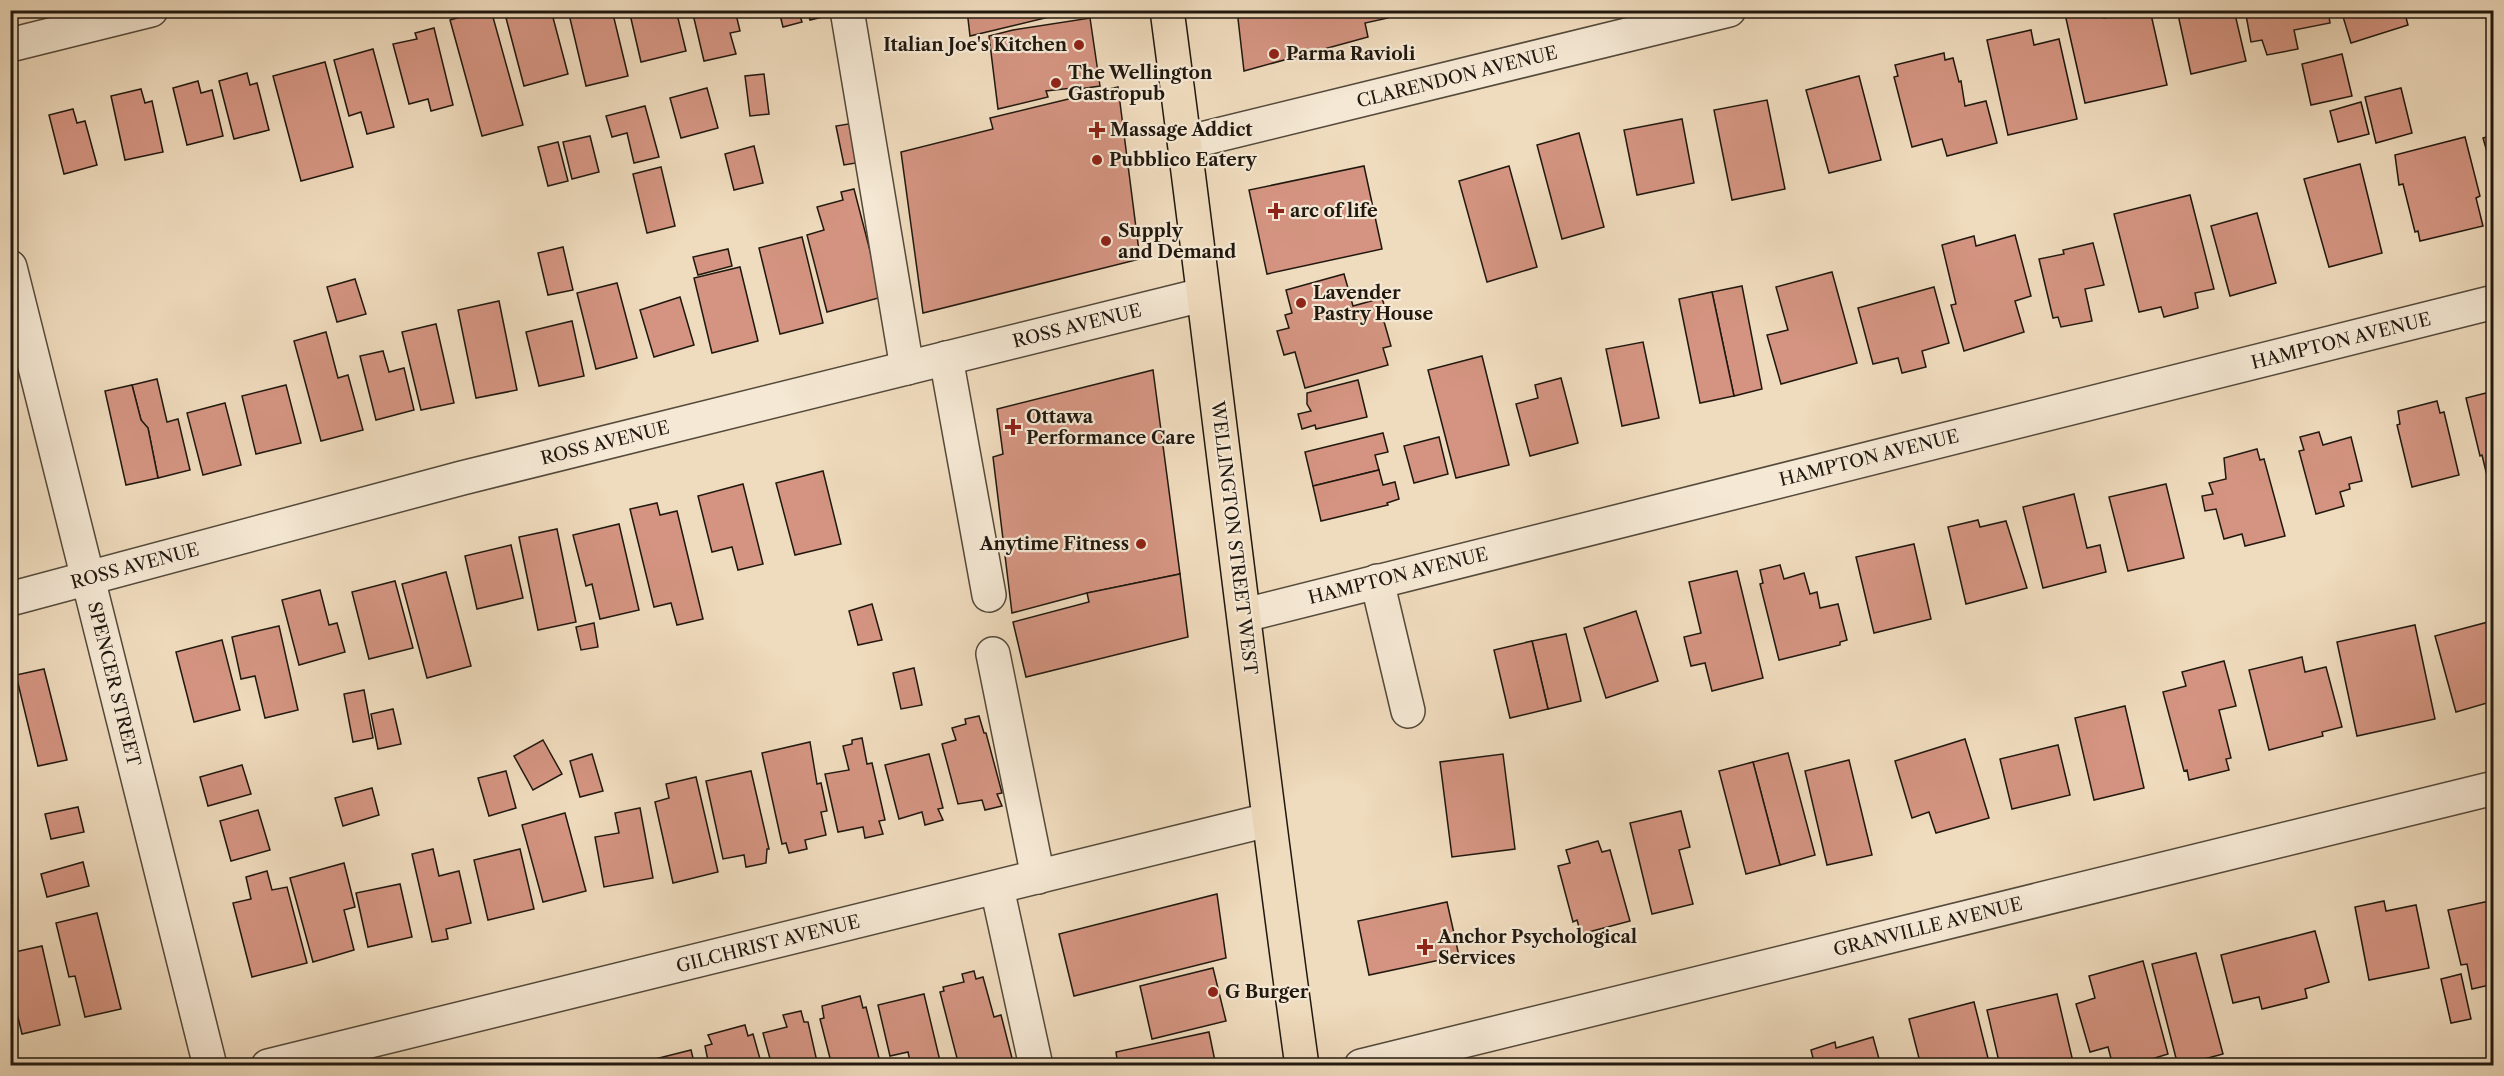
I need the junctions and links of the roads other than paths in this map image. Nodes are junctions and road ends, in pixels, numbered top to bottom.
1 (151, 10) edge
2 (847, 10) edge
3 (1167, 10) edge
4 (1729, 10) edge
5 (10, 45) edge
6 (1185, 143) junction
7 (10, 267) edge
8 (1202, 295) junction
9 (2493, 302) edge
10 (946, 358) junction
11 (907, 368) junction
12 (87, 579) junction
13 (1377, 581) junction
14 (989, 595) dead end
15 (10, 599) edge
16 (1245, 615) junction
17 (993, 654) dead end
18 (1408, 711) dead end
19 (2493, 788) edge
20 (1268, 820) junction
21 (1038, 878) junction
22 (997, 888) junction
23 (210, 1065) edge
24 (268, 1065) edge
25 (1036, 1065) edge
26 (1302, 1065) edge
27 (1361, 1065) edge

1 - 5 street
2 - 11 street
3 - 6 main road, WELLINGTON STREET WEST
4 - 6 street, CLARENDON AVENUE
6 - 8 main road, WELLINGTON STREET WEST
7 - 12 street, SPENCER STREET
8 - 10 street, ROSS AVENUE
8 - 16 main road, WELLINGTON STREET WEST
9 - 13 street, HAMPTON AVENUE
10 - 11 street, ROSS AVENUE
10 - 14 street
11 - 12 street, ROSS AVENUE
12 - 15 street, ROSS AVENUE
12 - 23 street, SPENCER STREET
13 - 16 street, HAMPTON AVENUE
13 - 18 street
16 - 20 main road, WELLINGTON STREET WEST
17 - 21 street
19 - 27 street, GRANVILLE AVENUE
20 - 21 street, GILCHRIST AVENUE
20 - 26 main road, WELLINGTON STREET WEST
21 - 22 street, GILCHRIST AVENUE
22 - 24 street, GILCHRIST AVENUE
22 - 25 street

